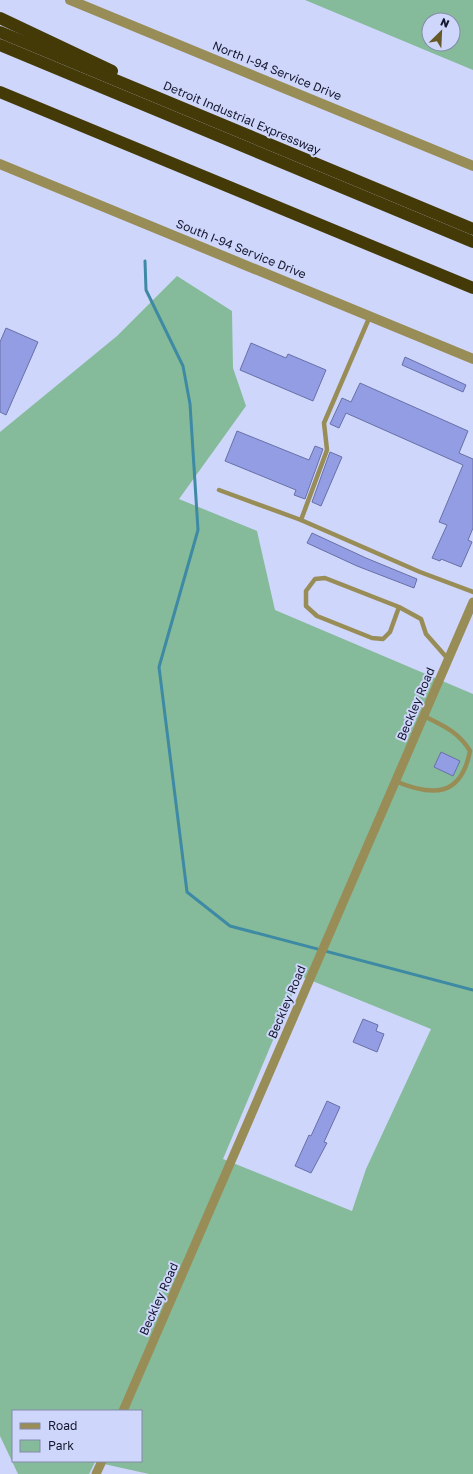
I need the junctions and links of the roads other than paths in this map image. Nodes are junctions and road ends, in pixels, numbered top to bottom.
1 (70, 0) edge
2 (0, 18) edge
3 (0, 32) edge
4 (0, 45) edge
5 (0, 92) edge
6 (191, 112) junction
7 (0, 164) edge
8 (473, 166) edge
9 (473, 229) edge
10 (473, 242) edge
11 (473, 288) edge
12 (370, 316) junction
13 (473, 359) edge
14 (219, 490) dead end
15 (301, 520) junction
16 (473, 592) edge
17 (473, 602) edge
18 (399, 607) junction
19 (448, 660) junction
20 (424, 716) junction
21 (395, 781) junction
22 (123, 1410) edge
23 (102, 1462) edge
24 (96, 1474) edge

1 - 8 street, North I-94 Service Drive
2 - 6 highway
3 - 6 highway, Detroit Industrial Expressway
4 - 10 highway
5 - 11 highway
6 - 9 highway, Detroit Industrial Expressway
7 - 12 street, South I-94 Service Drive
12 - 13 street, South I-94 Service Drive
12 - 15 lane
14 - 15 lane
15 - 16 lane
17 - 19 street, Beckley Road
18 - 18 lane
18 - 19 lane
19 - 20 street, Beckley Road
20 - 21 street, Beckley Road
20 - 21 lane
21 - 22 street, Beckley Road
23 - 24 street

